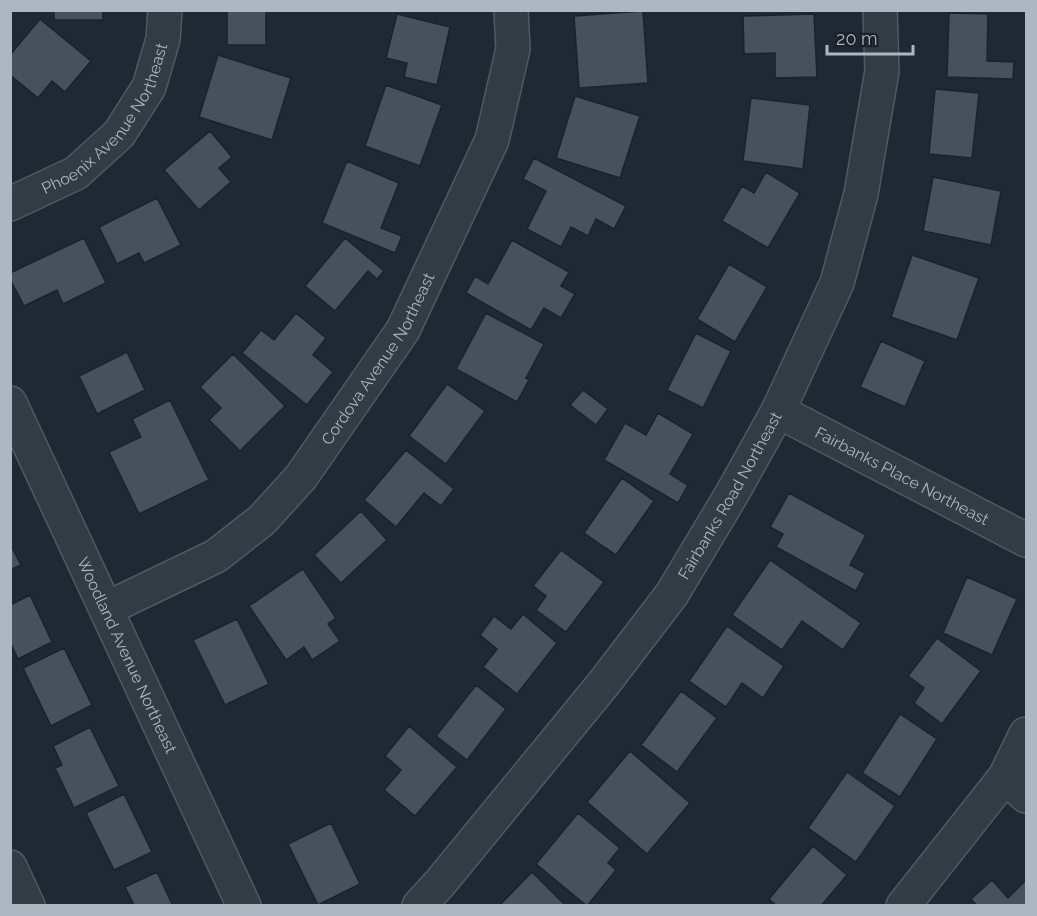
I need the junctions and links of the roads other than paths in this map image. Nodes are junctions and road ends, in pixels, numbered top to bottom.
1 (165, 10) edge
2 (511, 10) edge
3 (880, 10) edge
4 (10, 204) edge
5 (10, 403) edge
6 (778, 411) junction
7 (1026, 540) edge
8 (106, 609) junction
9 (1026, 734) edge
10 (1016, 787) edge
11 (10, 867) edge
12 (28, 906) edge
13 (244, 906) edge
14 (419, 906) edge
15 (903, 906) edge

1 - 4 street, Phoenix Avenue Northeast
2 - 8 street, Cordova Avenue Northeast
3 - 6 street, Fairbanks Road Northeast
5 - 8 street, Woodland Avenue Northeast
6 - 7 street, Fairbanks Place Northeast
6 - 14 street, Fairbanks Road Northeast
8 - 13 street, Woodland Avenue Northeast
9 - 10 street
10 - 15 street
11 - 12 street

